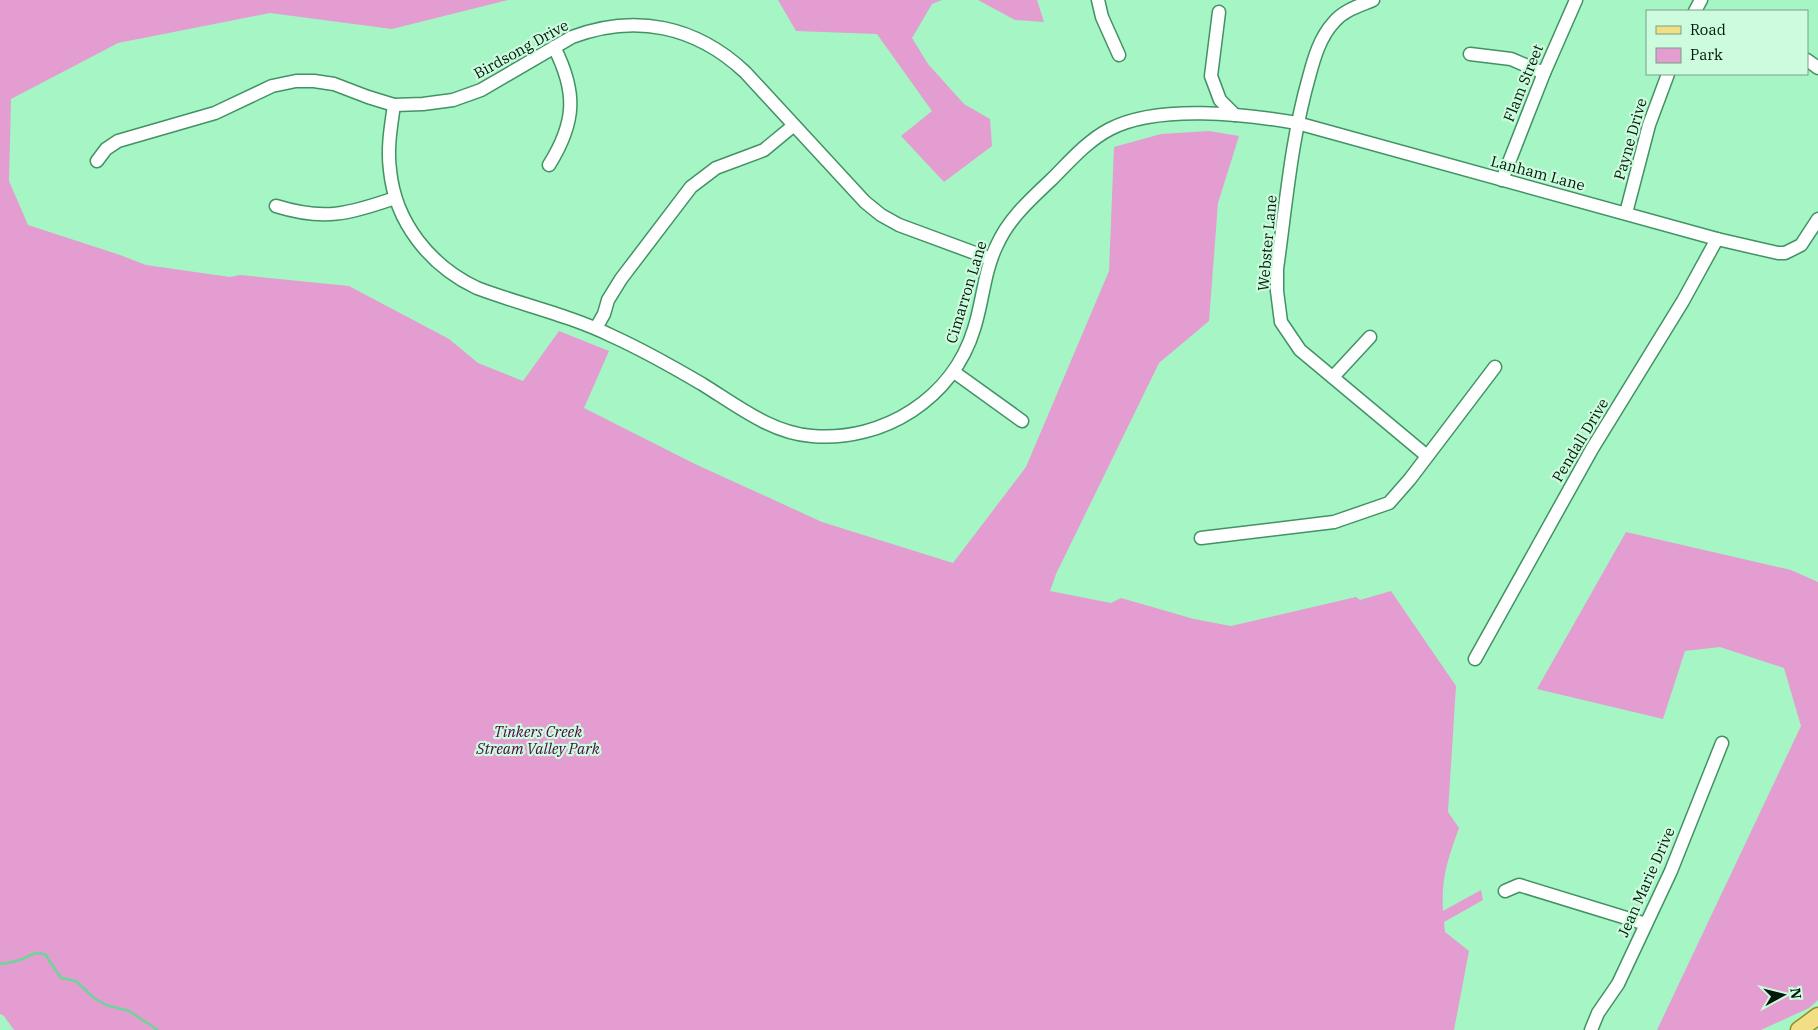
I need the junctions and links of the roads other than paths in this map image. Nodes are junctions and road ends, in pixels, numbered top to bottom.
1 (1098, 0) edge
2 (1373, 0) edge
3 (1576, 0) edge
4 (1220, 12) dead end
5 (554, 47) junction
6 (1119, 54) dead end
7 (1470, 54) dead end
8 (1544, 73) junction
9 (1668, 75) edge
10 (394, 104) junction
11 (1232, 115) junction
12 (1297, 122) junction
13 (793, 126) junction
14 (97, 161) dead end
15 (549, 165) dead end
16 (1502, 180) junction
17 (396, 198) junction
18 (276, 206) dead end
19 (1626, 213) junction
20 (1818, 219) edge
21 (1718, 239) junction
22 (991, 258) junction
23 (596, 328) junction
24 (1370, 337) dead end
25 (1495, 367) dead end
26 (954, 372) junction
27 (1334, 377) junction
28 (1022, 421) dead end
29 (1427, 456) junction
30 (1201, 538) dead end
31 (1476, 659) dead end
32 (1722, 743) dead end
33 (1505, 891) dead end
34 (1646, 924) junction
35 (1818, 1016) edge
36 (1590, 1030) edge
37 (1799, 1030) edge

1 - 6 street
2 - 12 street, Webster Lane
3 - 8 street, Flam Street
4 - 11 street
5 - 10 street, Birdsong Drive
5 - 13 street, Birdsong Drive
5 - 15 street
7 - 8 street
8 - 16 street, Flam Street
9 - 19 street, Payne Drive
10 - 14 street, Birdsong Drive
10 - 17 street, Cimarron Lane
11 - 12 street, Lanham Lane
11 - 22 street, Cimarron Lane
12 - 16 street, Lanham Lane
12 - 27 street, Webster Lane
13 - 22 street, Birdsong Drive
13 - 23 street
16 - 19 street, Lanham Lane
17 - 18 street
17 - 23 street, Cimarron Lane
19 - 21 street, Lanham Lane
20 - 21 street, Lanham Lane
21 - 31 street, Pendall Drive
22 - 26 street, Cimarron Lane
23 - 26 street, Cimarron Lane
24 - 27 street
25 - 29 street
26 - 28 street
27 - 29 street, Webster Lane
29 - 30 street
32 - 34 street, Jean Marie Drive
33 - 34 street
34 - 36 street, Jean Marie Drive
35 - 37 main road

